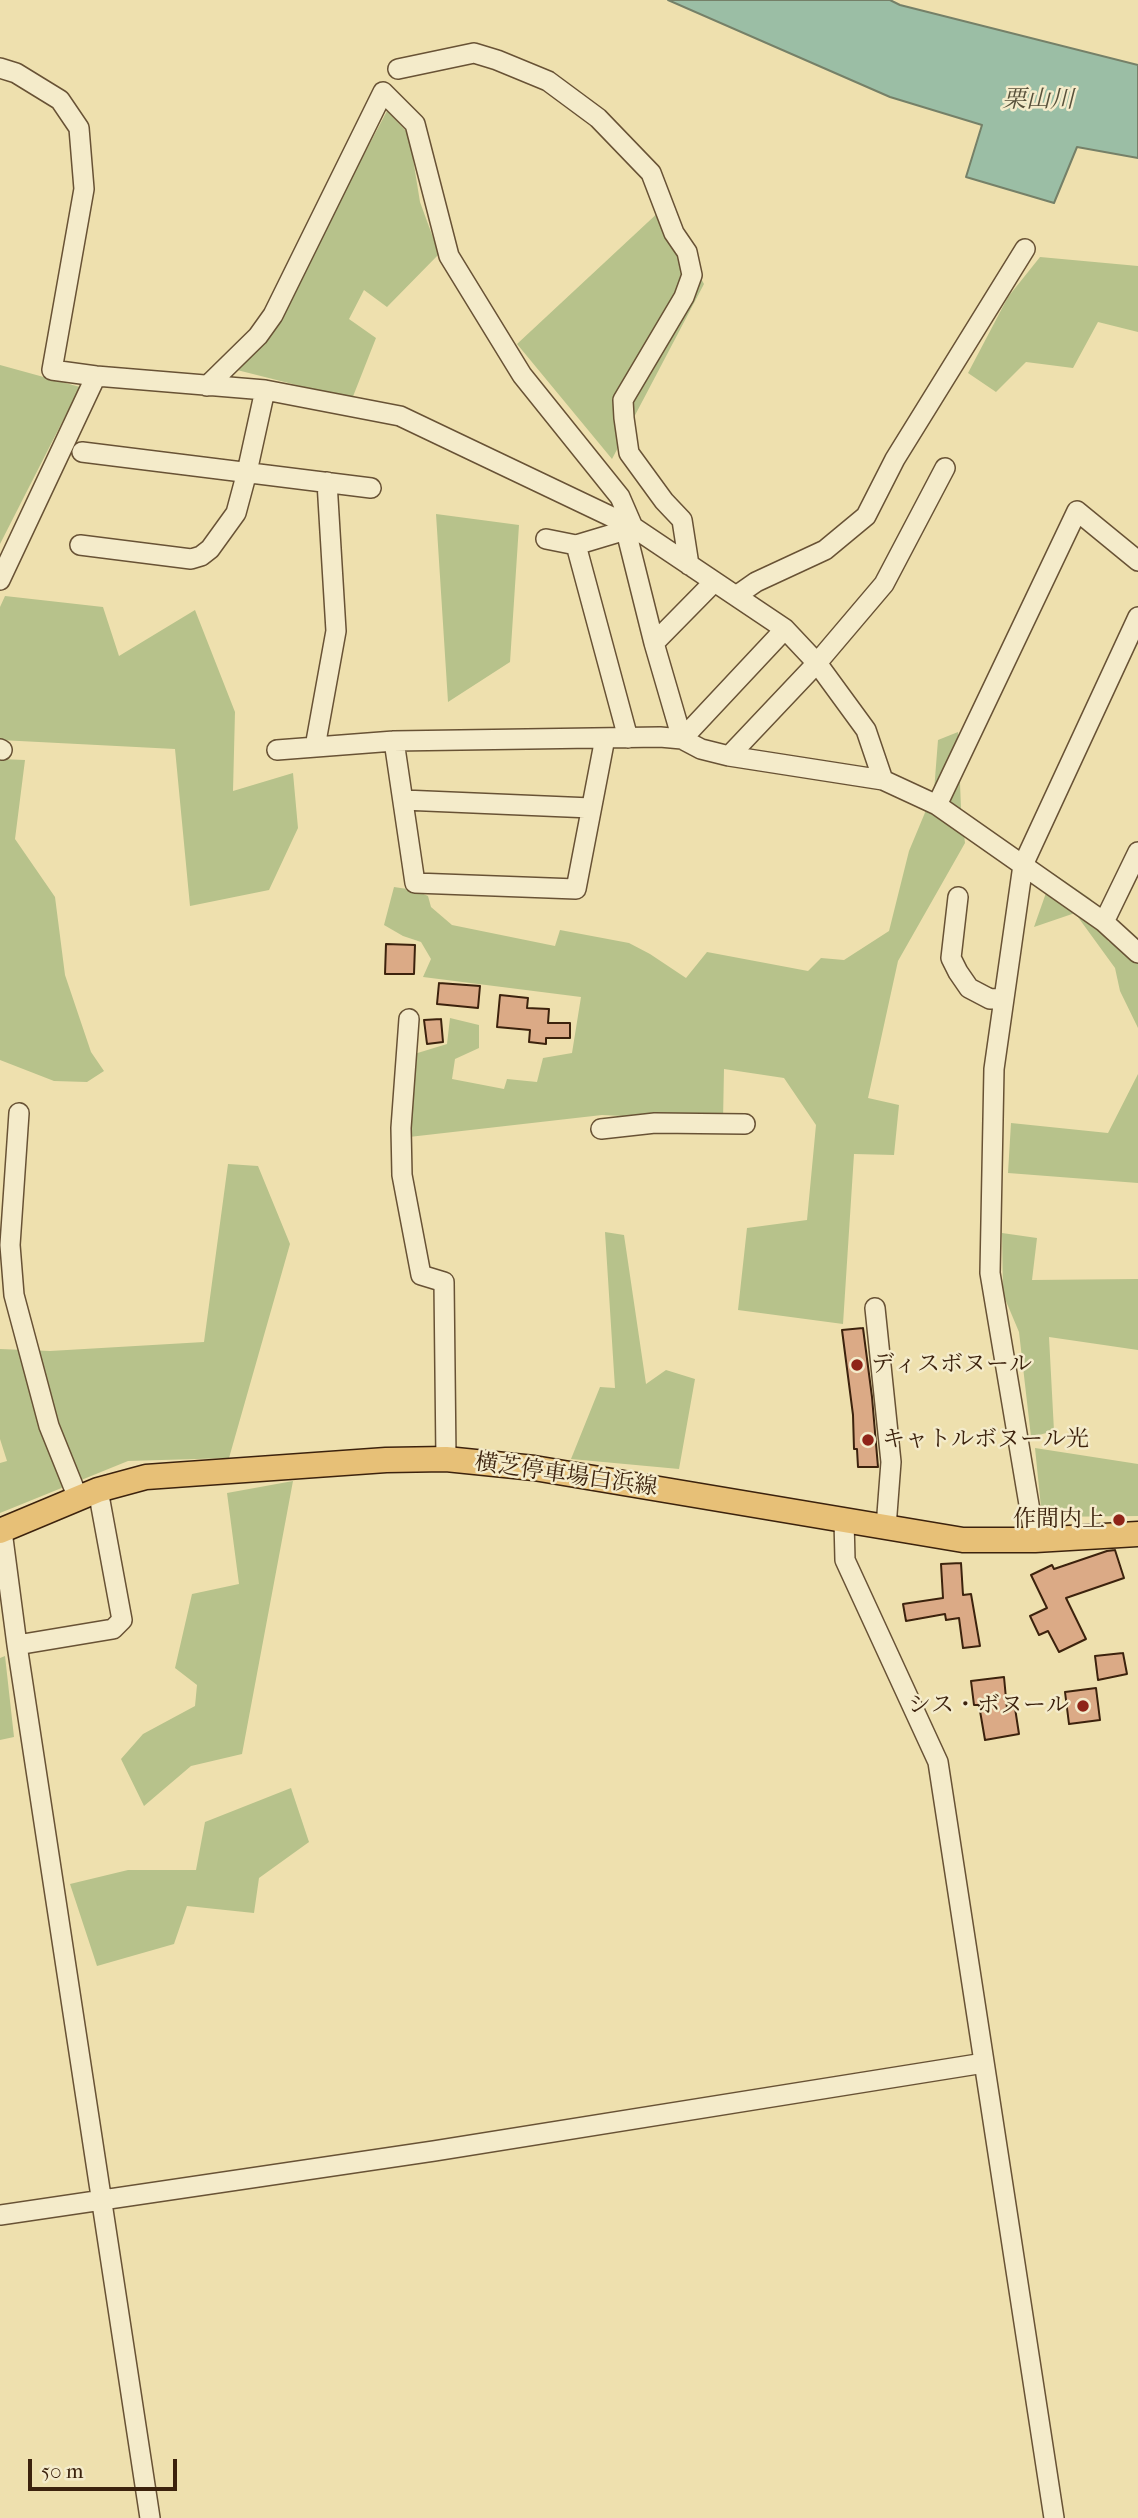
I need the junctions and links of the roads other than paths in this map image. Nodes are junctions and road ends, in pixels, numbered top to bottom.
1 (0, 68) edge
2 (398, 69) dead end
3 (1025, 249) dead end
4 (96, 376) junction
5 (206, 386) junction
6 (265, 390) junction
7 (82, 452) dead end
8 (945, 468) dead end
9 (247, 472) junction
10 (327, 482) junction
11 (371, 488) dead end
12 (628, 527) junction
13 (546, 539) dead end
14 (80, 545) dead end
15 (576, 545) junction
16 (1138, 561) edge
17 (689, 565) junction
18 (0, 580) edge
19 (715, 582) junction
20 (736, 596) junction
21 (1138, 617) edge
22 (785, 629) junction
23 (653, 643) junction
24 (817, 663) junction
25 (605, 738) junction
26 (628, 738) junction
27 (682, 739) junction
28 (394, 741) junction
29 (315, 747) junction
30 (277, 750) dead end
31 (729, 756) junction
32 (883, 780) junction
33 (402, 800) junction
34 (937, 805) junction
35 (591, 808) junction
36 (1138, 852) edge
37 (1023, 865) junction
38 (958, 898) dead end
39 (1104, 922) junction
40 (1138, 953) edge
41 (1004, 998) junction
42 (409, 1019) dead end
43 (19, 1113) dead end
44 (745, 1124) dead end
45 (601, 1129) dead end
46 (875, 1308) dead end
47 (446, 1460) junction
48 (88, 1494) junction
49 (844, 1521) junction
50 (886, 1527) junction
51 (1, 1531) edge
52 (1138, 1534) edge
53 (1035, 1539) junction
54 (17, 1645) junction
55 (984, 2063) junction
56 (101, 2201) junction
57 (0, 2215) edge
58 (149, 2518) edge
59 (1054, 2518) edge

1 - 4 street
2 - 17 street
3 - 20 street
4 - 5 street
4 - 18 street
5 - 6 street
5 - 12 street
6 - 9 street
6 - 12 street
7 - 9 street
8 - 24 street
9 - 10 street
9 - 14 street
10 - 11 street
10 - 29 street
12 - 15 street
12 - 17 street
12 - 23 street
13 - 15 street
15 - 26 street
16 - 34 street
17 - 19 street
19 - 20 street
19 - 23 street
20 - 22 street
21 - 37 street
22 - 24 street
22 - 27 street
23 - 27 street
24 - 31 street
24 - 32 street
25 - 26 street
25 - 28 street
25 - 35 street
26 - 27 street
27 - 31 street
28 - 29 street
28 - 33 street
29 - 30 street
31 - 32 street
32 - 34 street
33 - 35 street
33 - 35 street
34 - 37 street
36 - 39 street
37 - 39 street
37 - 41 street
38 - 41 street
39 - 40 street
41 - 53 street
42 - 47 street
43 - 48 street
44 - 45 street
46 - 50 street
47 - 48 main road, 横芝停車場白浜線
47 - 49 main road, 横芝停車場白浜線
48 - 51 main road, 横芝停車場白浜線
48 - 54 street
49 - 50 main road, 横芝停車場白浜線
49 - 55 street
50 - 53 main road, 横芝停車場白浜線
51 - 54 street
52 - 53 main road, 横芝停車場白浜線
54 - 56 street
55 - 56 street
55 - 59 street
56 - 57 street
56 - 58 street

